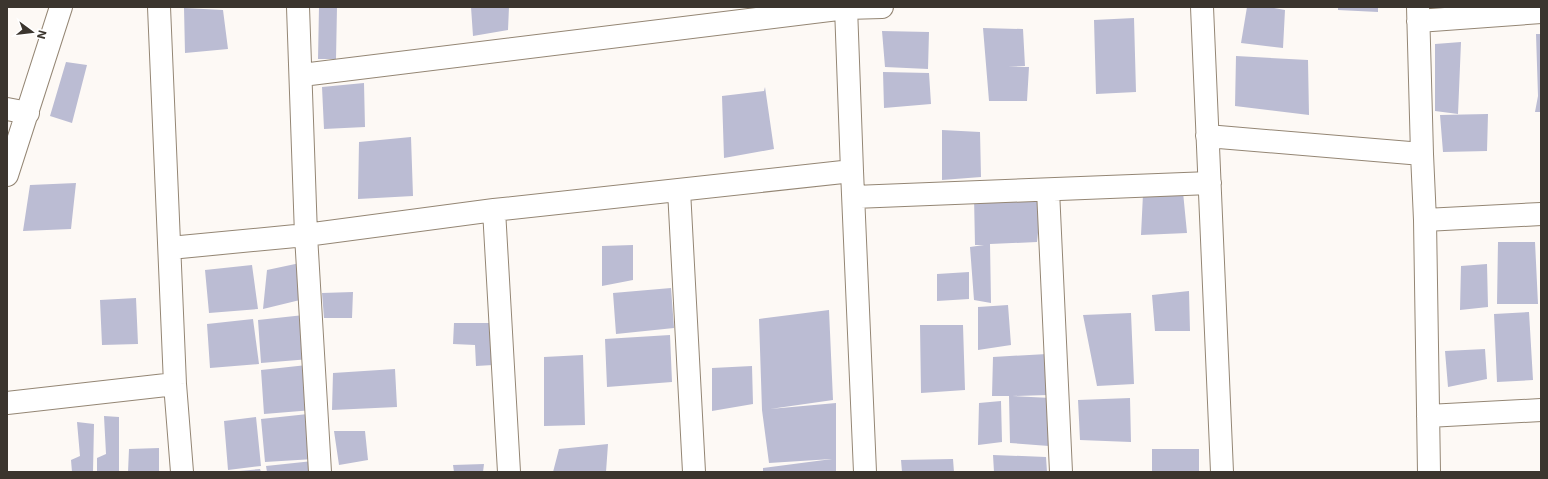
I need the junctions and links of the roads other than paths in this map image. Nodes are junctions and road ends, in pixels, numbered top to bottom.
1 (61, 7) edge
2 (159, 7) edge
3 (298, 7) edge
4 (882, 7) edge
5 (1202, 7) edge
6 (846, 8) edge
7 (1541, 12) edge
8 (1418, 14) edge
9 (302, 75) junction
10 (7, 109) edge
11 (28, 113) junction
12 (1207, 136) junction
13 (1422, 154) junction
14 (852, 171) junction
15 (7, 175) edge
16 (1210, 182) junction
17 (679, 190) junction
18 (1048, 190) junction
19 (854, 197) junction
20 (494, 210) junction
21 (1541, 214) edge
22 (1425, 220) junction
23 (306, 235) junction
24 (170, 248) junction
25 (176, 384) junction
26 (7, 404) edge
27 (1541, 410) edge
28 (1428, 416) junction
29 (182, 472) edge
30 (320, 472) edge
31 (509, 472) edge
32 (694, 472) edge
33 (865, 472) edge
34 (1061, 472) edge
35 (1222, 472) edge
36 (1429, 472) edge

1 - 11 street
2 - 24 street
3 - 9 street
4 - 6 street
5 - 12 street
6 - 9 street
6 - 14 street
7 - 8 street
8 - 13 street
9 - 23 street
10 - 11 street
11 - 15 street
12 - 13 street
12 - 16 street
13 - 22 street
14 - 17 street
14 - 19 street
16 - 18 street
16 - 35 street
17 - 20 street
17 - 32 street
18 - 19 street
18 - 34 street
19 - 33 street
20 - 23 street
20 - 31 street
21 - 22 street
22 - 28 street
23 - 24 street
23 - 30 street
24 - 25 street
25 - 26 street
25 - 29 street
27 - 28 street
28 - 36 street

